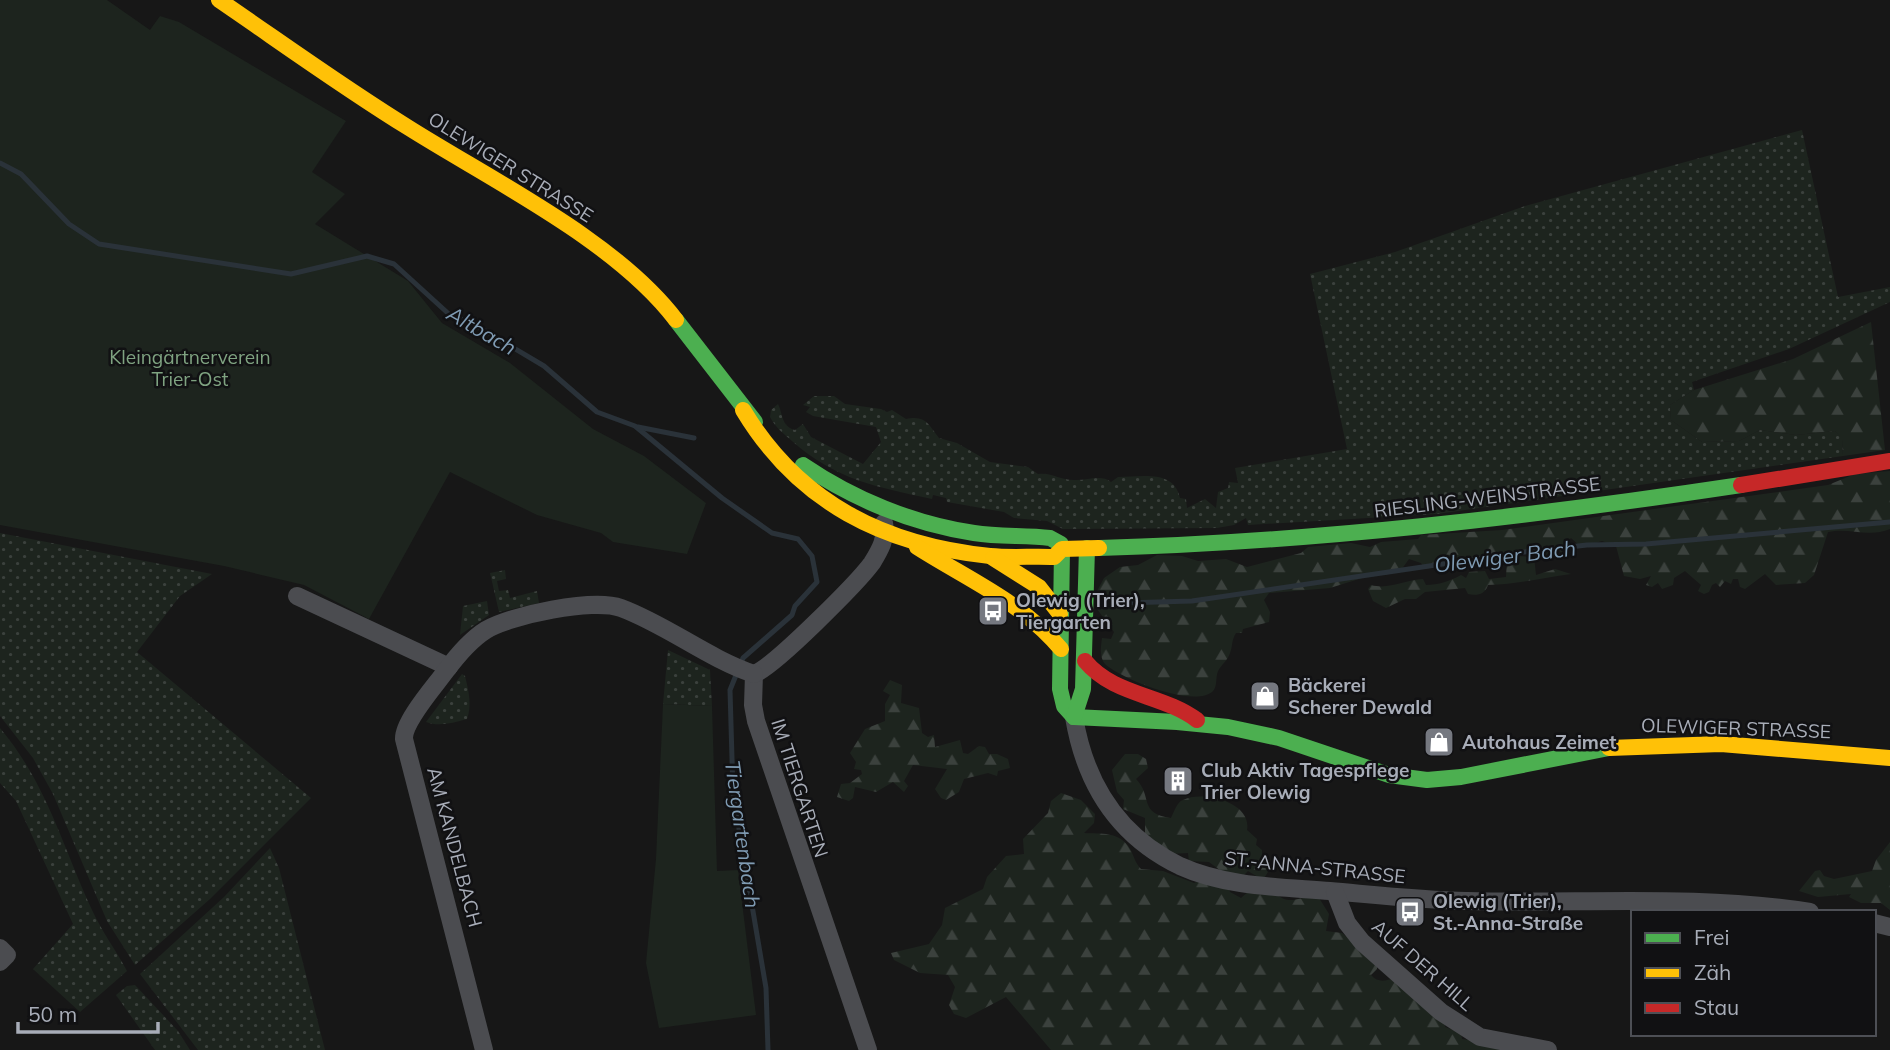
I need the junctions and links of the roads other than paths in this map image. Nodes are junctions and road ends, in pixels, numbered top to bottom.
1 (219, 0) edge
2 (743, 411) junction
3 (1890, 461) edge
4 (873, 502) junction
5 (886, 533) junction
6 (907, 541) junction
7 (1087, 548) junction
8 (1062, 549) junction
9 (990, 556) junction
10 (297, 596) dead end
11 (1060, 614) junction
12 (1061, 649) junction
13 (1085, 661) junction
14 (449, 667) junction
15 (743, 670) junction
16 (1074, 718) junction
17 (1200, 722) junction
18 (1890, 758) edge
19 (1335, 892) junction
20 (1788, 910) edge
21 (0, 948) edge
22 (0, 962) edge
23 (484, 1050) edge
24 (868, 1050) edge
25 (1548, 1050) edge

1 - 2 main road, OLEWIGER STRASSE
2 - 4 main road, OLEWIGER STRASSE
2 - 5 main road, OLEWIGER STRASSE
3 - 7 main road, RIESLING-WEINSTRASSE
4 - 5 street
4 - 8 main road, OLEWIGER STRASSE
5 - 6 main road, OLEWIGER STRASSE
5 - 15 street
6 - 9 main road, OLEWIGER STRASSE
6 - 12 main road
7 - 8 main road, OLEWIGER STRASSE
7 - 13 main road
8 - 9 main road, OLEWIGER STRASSE
8 - 11 main road, ST.-ANNA-STRASSE
9 - 11 main road
10 - 14 street
11 - 12 main road, ST.-ANNA-STRASSE
12 - 16 main road, ST.-ANNA-STRASSE
13 - 16 main road
13 - 17 main road
14 - 15 street, AM KANDELBACH
14 - 23 street, AM KANDELBACH
15 - 24 street, IM TIERGARTEN
16 - 17 main road, OLEWIGER STRASSE
16 - 19 street, ST.-ANNA-STRASSE
17 - 18 main road, OLEWIGER STRASSE
19 - 20 street, ST.-ANNA-STRASSE
19 - 25 street, AUF DER HILL
21 - 22 street

